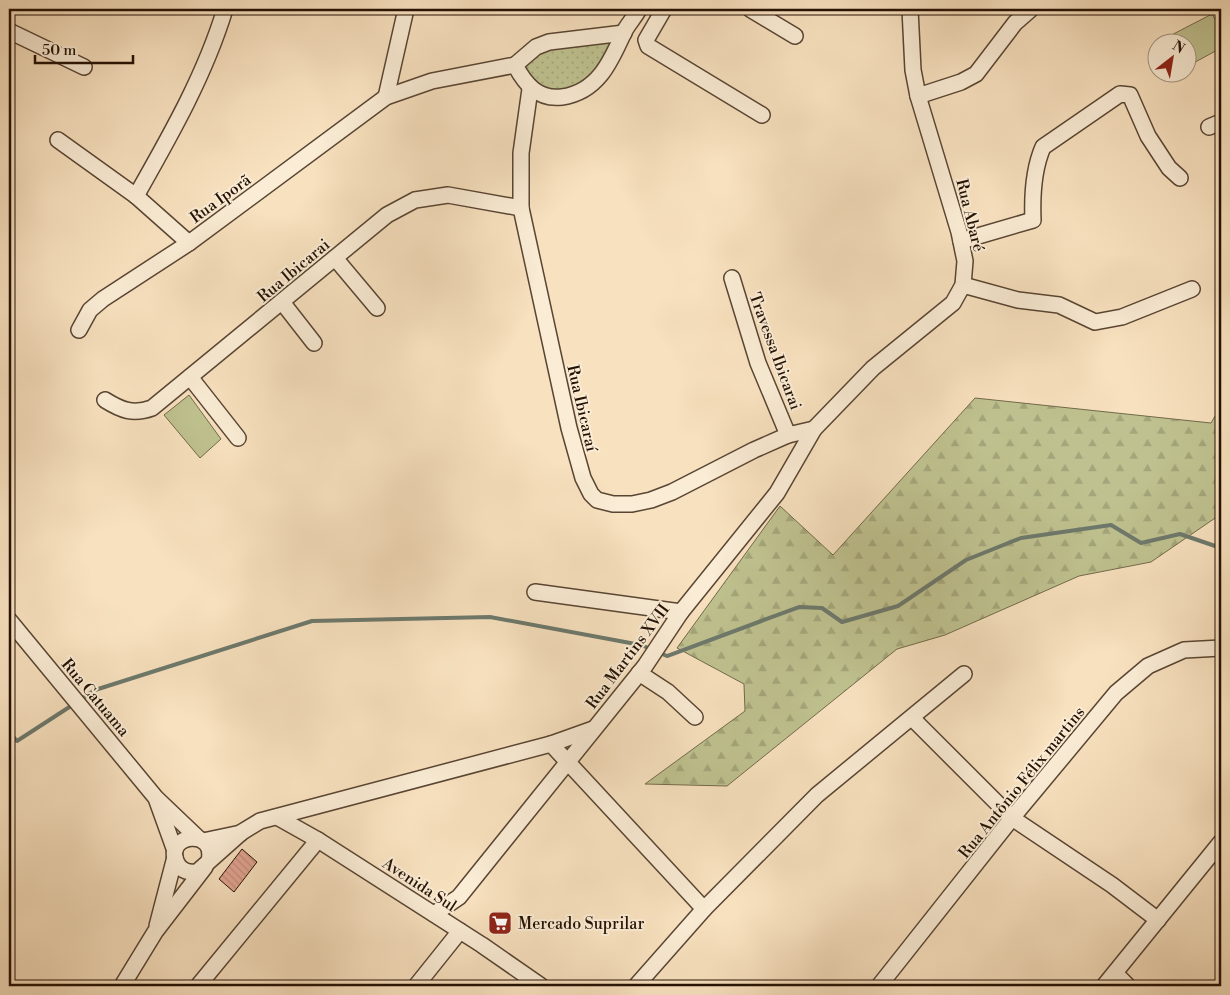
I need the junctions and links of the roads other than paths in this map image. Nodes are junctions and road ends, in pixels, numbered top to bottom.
1 (406, 9) edge
2 (639, 9) edge
3 (664, 9) edge
4 (750, 9) edge
5 (910, 9) edge
6 (1031, 9) edge
7 (221, 10) edge
8 (9, 31) edge
9 (624, 33) junction
10 (796, 36) dead end
11 (515, 65) junction
12 (84, 67) dead end
13 (530, 89) junction
14 (918, 96) junction
15 (386, 97) junction
16 (762, 115) dead end
17 (58, 140) dead end
18 (1180, 178) dead end
19 (136, 196) junction
20 (521, 208) junction
21 (962, 241) junction
22 (189, 243) junction
23 (335, 258) junction
24 (732, 278) dead end
25 (964, 285) junction
26 (1192, 289) dead end
27 (282, 302) junction
28 (377, 308) dead end
29 (79, 330) dead end
30 (314, 343) dead end
31 (190, 377) junction
32 (105, 400) dead end
33 (814, 429) junction
34 (788, 435) junction
35 (238, 438) dead end
36 (536, 592) dead end
37 (681, 612) junction
38 (9, 620) edge
39 (1221, 648) edge
40 (642, 670) junction
41 (964, 674) dead end
42 (695, 717) dead end
43 (912, 718) junction
44 (594, 728) junction
45 (552, 744) junction
46 (567, 761) junction
47 (156, 798) junction
48 (277, 817) junction
49 (1012, 818) junction
50 (242, 832) junction
51 (201, 840) junction
52 (318, 840) junction
53 (1221, 842) edge
54 (175, 854) junction
55 (207, 864) junction
56 (459, 897) junction
57 (704, 909) junction
58 (434, 914) junction
59 (1158, 920) junction
60 (455, 928) junction
61 (155, 932) junction
62 (1115, 972) junction
63 (122, 986) edge
64 (198, 986) edge
65 (416, 986) edge
66 (541, 986) edge
67 (636, 986) edge
68 (880, 986) edge
69 (1104, 986) edge
70 (1128, 986) edge

1 - 15 street
2 - 9 street
3 - 16 street
4 - 10 street
5 - 14 street, Rua Abaré
6 - 14 street
7 - 19 street
8 - 12 street
9 - 11 street
9 - 13 street
11 - 13 street
11 - 15 street, Rua Iporã
13 - 20 street, Rua Ibicaraí
14 - 21 street, Rua Abaré
15 - 22 street, Rua Iporã
17 - 19 street
18 - 21 street
19 - 22 street
20 - 23 street, Rua Ibicarai
20 - 34 street, Rua Ibicaraí
21 - 25 street, Rua Abaré
22 - 29 street, Rua Iporã
23 - 27 street, Rua Ibicarai
23 - 28 street
24 - 34 street, Travessa Ibicarai
25 - 26 street
25 - 33 street
27 - 30 street
27 - 31 street, Rua Ibicarai
31 - 32 street, Rua Ibicarai
31 - 35 street
33 - 34 street, Rua Ibicaraí
33 - 37 street, Rua Martins XVII
36 - 37 street
37 - 40 street, Rua Martins XVII
38 - 47 street, Rua Catuama
39 - 49 street, Rua Antônio Félix martins
40 - 42 street
40 - 44 street, Rua Martins XVII
41 - 43 street
43 - 49 street
43 - 57 street
44 - 45 street, Rua Martins XVII
44 - 46 street
45 - 46 street
45 - 48 street, Rua Martins XVII
46 - 56 street
46 - 57 street
47 - 51 street, Rua Catuama
47 - 54 street, Rua Catuama
48 - 50 street, Rua Martins XVII
48 - 52 street, Avenida Sul
49 - 59 street
49 - 68 street, Rua Antônio Félix martins
50 - 51 street, Rua Martins XVII
50 - 55 street, Rua Martins XVII
51 - 54 street
51 - 55 street
52 - 58 street, Avenida Sul
52 - 64 street
53 - 59 street
54 - 55 street
54 - 61 street
55 - 61 street, Rua Martins XVII
56 - 58 street
56 - 60 street
57 - 67 street
58 - 60 street, Avenida Sul
59 - 62 street
60 - 65 street
60 - 66 street, Avenida Sul
61 - 63 street
62 - 69 street
62 - 70 street

